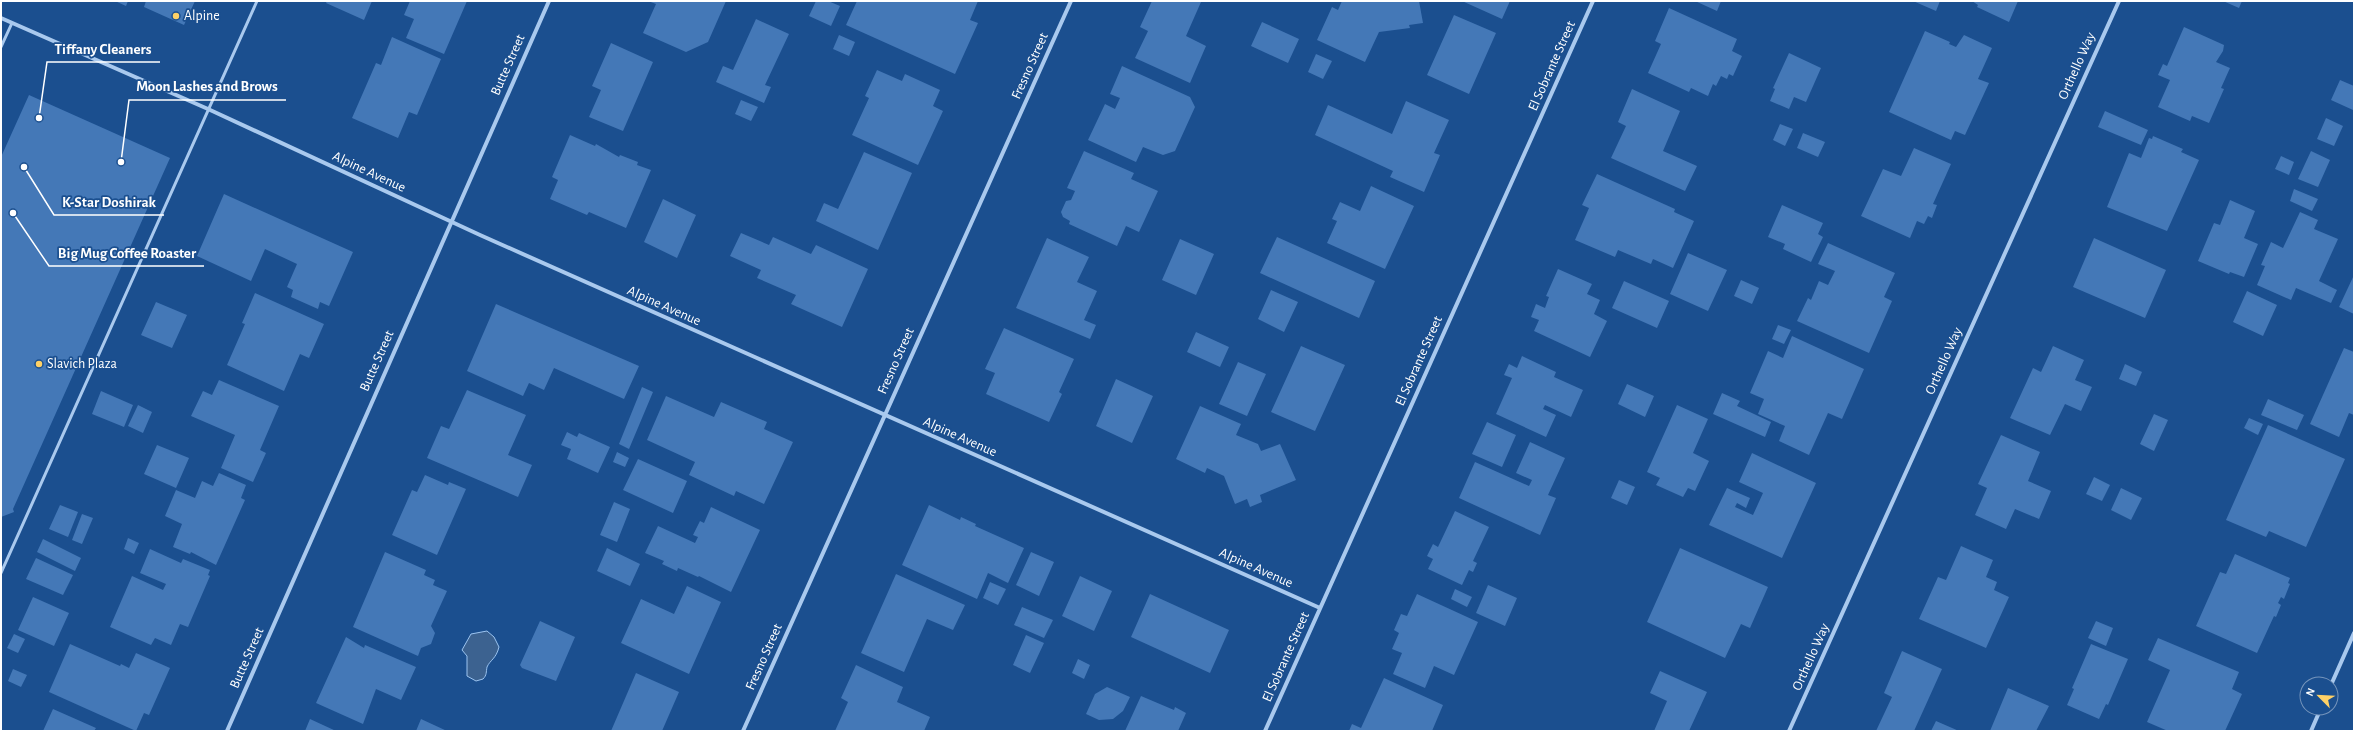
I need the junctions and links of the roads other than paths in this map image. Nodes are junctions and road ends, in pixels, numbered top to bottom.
1 (257, 1) edge
2 (549, 1) edge
3 (1071, 1) edge
4 (1593, 1) edge
5 (2119, 1) edge
6 (1, 18) edge
7 (12, 23) junction
8 (1, 47) edge
9 (208, 109) junction
10 (450, 222) junction
11 (883, 416) junction
12 (1, 573) edge
13 (1320, 608) junction
14 (2354, 633) edge
15 (2335, 676) edge
16 (2318, 716) edge
17 (227, 731) edge
18 (743, 731) edge
19 (1265, 731) edge
20 (1789, 731) edge
21 (2311, 731) edge

1 - 9 lane
2 - 10 street, Butte Street
3 - 11 street, Fresno Street
4 - 13 street, El Sobrante Street
5 - 20 street, Orthello Way
6 - 7 street, Alpine Avenue
7 - 8 lane
7 - 9 street, Alpine Avenue
9 - 10 street, Alpine Avenue
9 - 12 lane
10 - 11 street, Alpine Avenue
10 - 17 street, Butte Street
11 - 13 street, Alpine Avenue
11 - 18 street, Fresno Street
13 - 19 street, El Sobrante Street
14 - 15 street
16 - 21 street

